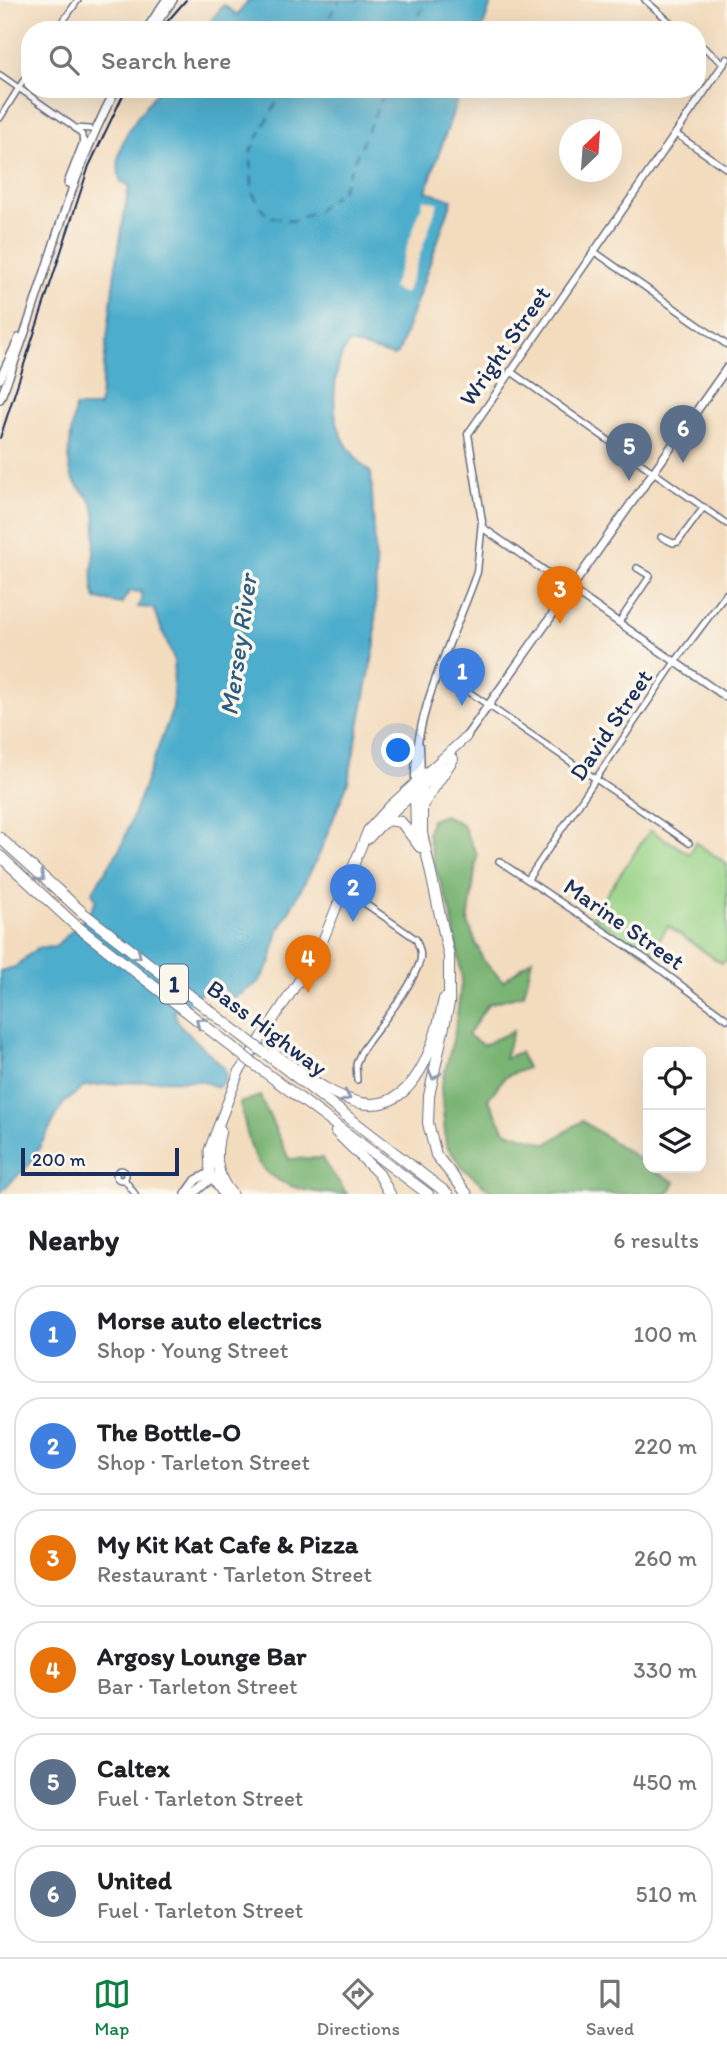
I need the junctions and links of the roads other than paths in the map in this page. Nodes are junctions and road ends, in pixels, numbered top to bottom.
1 (78, 0) edge
2 (166, 0) edge
3 (173, 0) edge
4 (645, 0) edge
5 (63, 21) edge
6 (152, 21) edge
7 (158, 21) edge
8 (669, 21) edge
9 (706, 48) edge
10 (726, 62) edge
11 (0, 75) edge
12 (21, 84) edge
13 (18, 88) junction
14 (21, 90) edge
15 (706, 91) edge
16 (32, 98) edge
17 (109, 98) edge
18 (110, 98) edge
19 (701, 98) edge
20 (0, 118) edge
21 (72, 126) junction
22 (90, 129) junction
23 (676, 134) junction
24 (83, 145) junction
25 (727, 169) edge
26 (595, 252) junction
27 (727, 345) edge
28 (727, 368) edge
29 (510, 371) junction
30 (0, 379) edge
31 (0, 399) edge
32 (654, 470) junction
33 (704, 508) junction
34 (727, 524) edge
35 (482, 528) junction
36 (661, 537) dead end
37 (637, 568) dead end
38 (571, 588) junction
39 (727, 593) edge
40 (619, 622) junction
41 (675, 662) junction
42 (453, 681) dead end
43 (727, 698) edge
44 (489, 706) junction
45 (466, 737) junction
46 (453, 759) junction
47 (595, 779) junction
48 (418, 786) junction
49 (423, 807) junction
50 (380, 825) junction
51 (0, 838) edge
52 (689, 843) dead end
53 (420, 847) junction
54 (359, 850) junction
55 (0, 856) edge
56 (499, 861) dead end
57 (0, 865) edge
58 (428, 868) junction
59 (528, 879) junction
60 (344, 889) junction
61 (440, 912) junction
62 (74, 924) junction
63 (727, 1019) edge
64 (266, 1051) junction
65 (357, 1080) dead end
66 (293, 1093) junction
67 (214, 1175) junction
68 (124, 1179) dead end
69 (135, 1194) edge
70 (186, 1194) edge
71 (193, 1194) edge
72 (223, 1194) edge
73 (232, 1194) edge
74 (390, 1194) edge
75 (428, 1194) edge
76 (448, 1194) edge
77 (467, 1194) edge

1 - 5 street
2 - 6 main road
3 - 7 main road
4 - 8 street
9 - 10 street
10 - 15 street, Wright Street
11 - 13 street
12 - 13 street
13 - 14 street
13 - 20 street
16 - 21 street
17 - 22 main road
18 - 31 main road
19 - 23 street, Wright Street
21 - 22 street
21 - 24 street
22 - 24 main road
23 - 25 street
23 - 26 street, Wright Street
24 - 30 main road
26 - 27 street
26 - 29 street, Wright Street
28 - 32 main road
29 - 32 street
29 - 35 street, Wright Street
32 - 33 street
32 - 38 main road
33 - 34 street
33 - 36 street
35 - 38 street
35 - 48 street, Wright Street
37 - 40 street
38 - 40 street
38 - 44 main road
39 - 41 street, David Street
40 - 41 street
41 - 43 street
41 - 47 street, David Street
42 - 44 street
44 - 45 main road
44 - 47 street
45 - 46 highway
45 - 48 highway
46 - 48 highway
46 - 49 highway
47 - 52 street
47 - 59 street, David Street
48 - 49 highway
48 - 50 highway
48 - 53 highway
48 - 54 highway
49 - 58 highway
50 - 53 highway
50 - 54 highway
51 -> 64 highway, Bass Highway / 1, bridge
53 - 58 highway
54 - 60 highway
55 - 62 highway, Bass Highway / 1
56 - 59 street, Marine Street
57 - 62 highway
58 - 61 highway
59 - 63 street, Marine Street
60 - 65 street
60 - 67 highway
64 -> 61 highway
61 -> 77 highway
66 -> 62 highway, Bass Highway / 1, bridge
64 - 76 highway, Bass Highway
66 - 74 highway
66 - 75 highway, Bass Highway / 1
67 - 70 main road
67 - 71 main road
67 - 72 highway
67 - 73 highway
68 - 69 street

